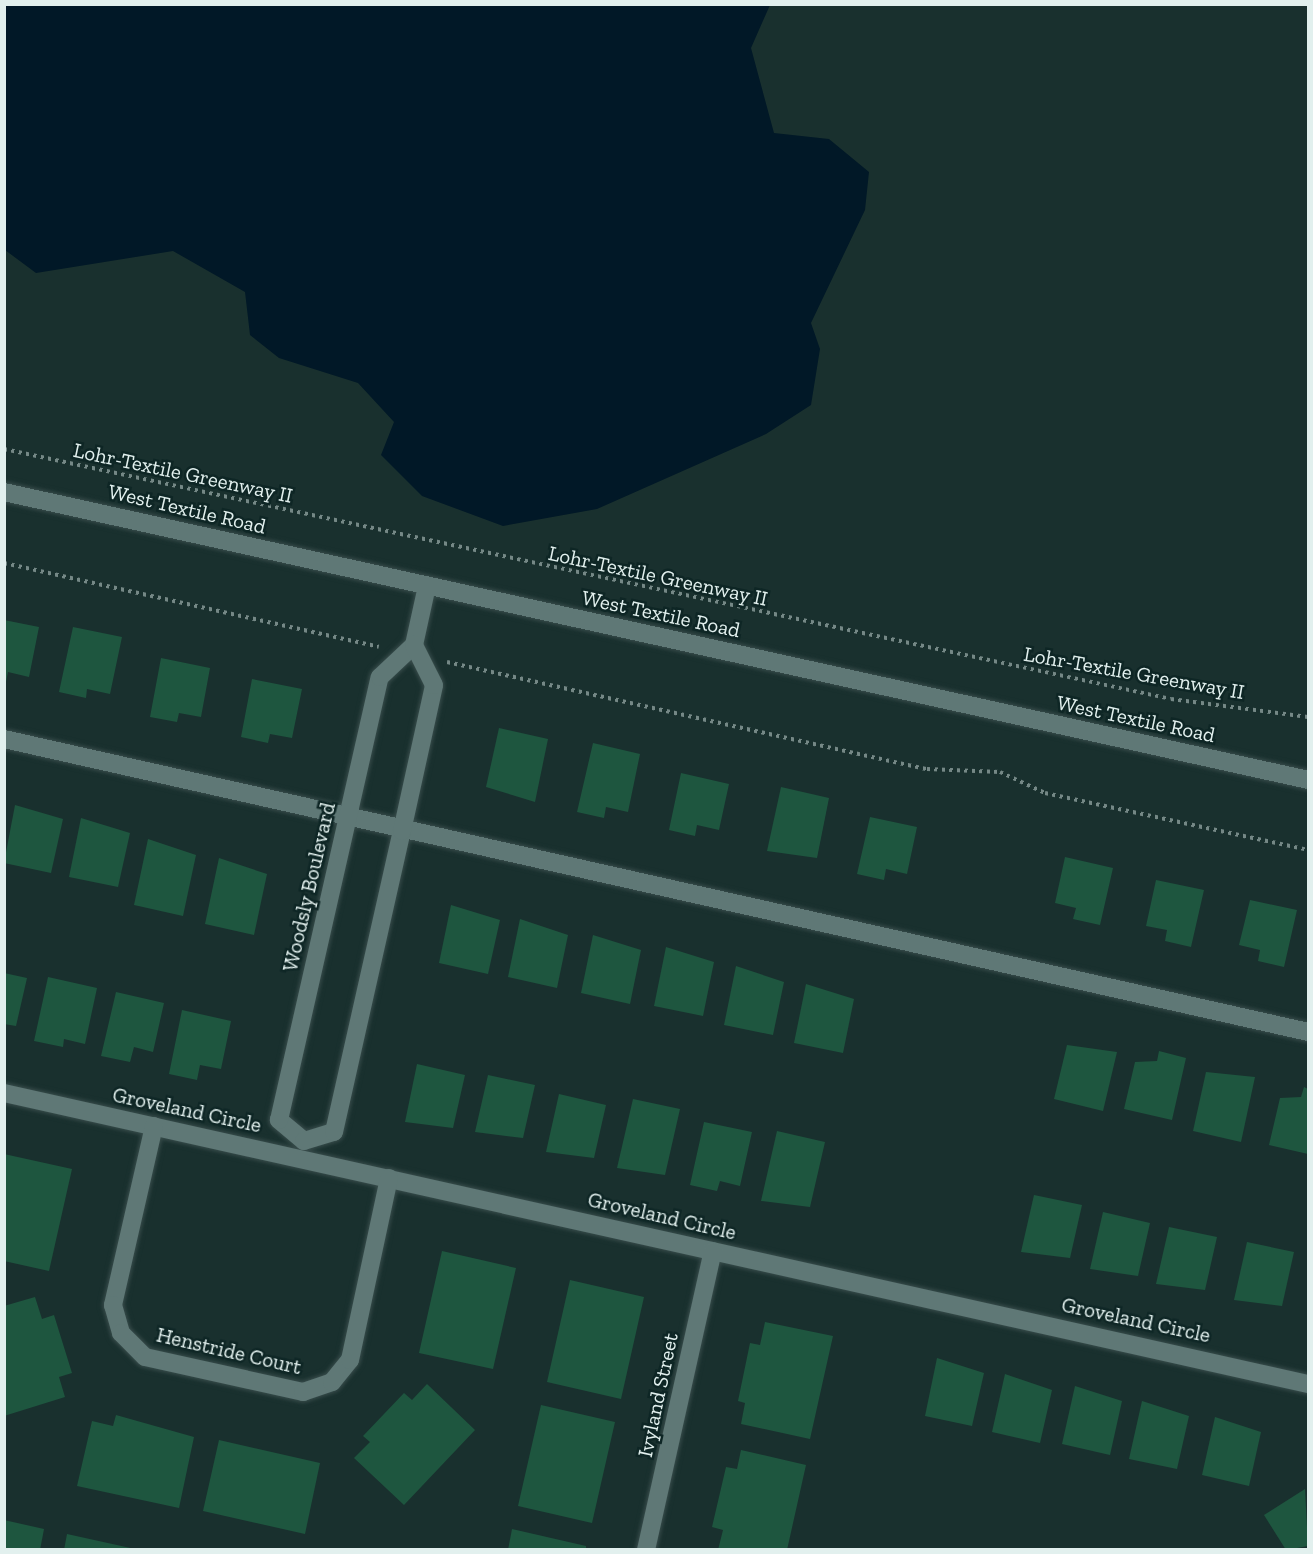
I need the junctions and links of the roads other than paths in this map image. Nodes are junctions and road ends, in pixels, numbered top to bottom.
1 (4, 492) edge
2 (427, 586) junction
3 (413, 651) junction
4 (4, 739) edge
5 (1308, 780) edge
6 (348, 818) junction
7 (402, 831) junction
8 (1308, 1032) edge
9 (4, 1093) edge
10 (154, 1126) junction
11 (302, 1150) junction
12 (389, 1178) junction
13 (713, 1251) junction
14 (1308, 1384) edge
15 (646, 1550) edge

1 - 2 street, West Textile Road
2 - 3 street
2 - 5 street, West Textile Road
3 - 6 street, Woodsly Boulevard
3 - 7 street
4 - 6 street
6 - 7 street
6 - 11 street, Woodsly Boulevard
7 - 8 street
7 - 11 street
9 - 10 street, Groveland Circle
10 - 11 street, Groveland Circle
10 - 12 street, Henstride Court
11 - 12 street, Groveland Circle
12 - 13 street, Groveland Circle
13 - 14 street, Groveland Circle
13 - 15 street, Ivyland Street

